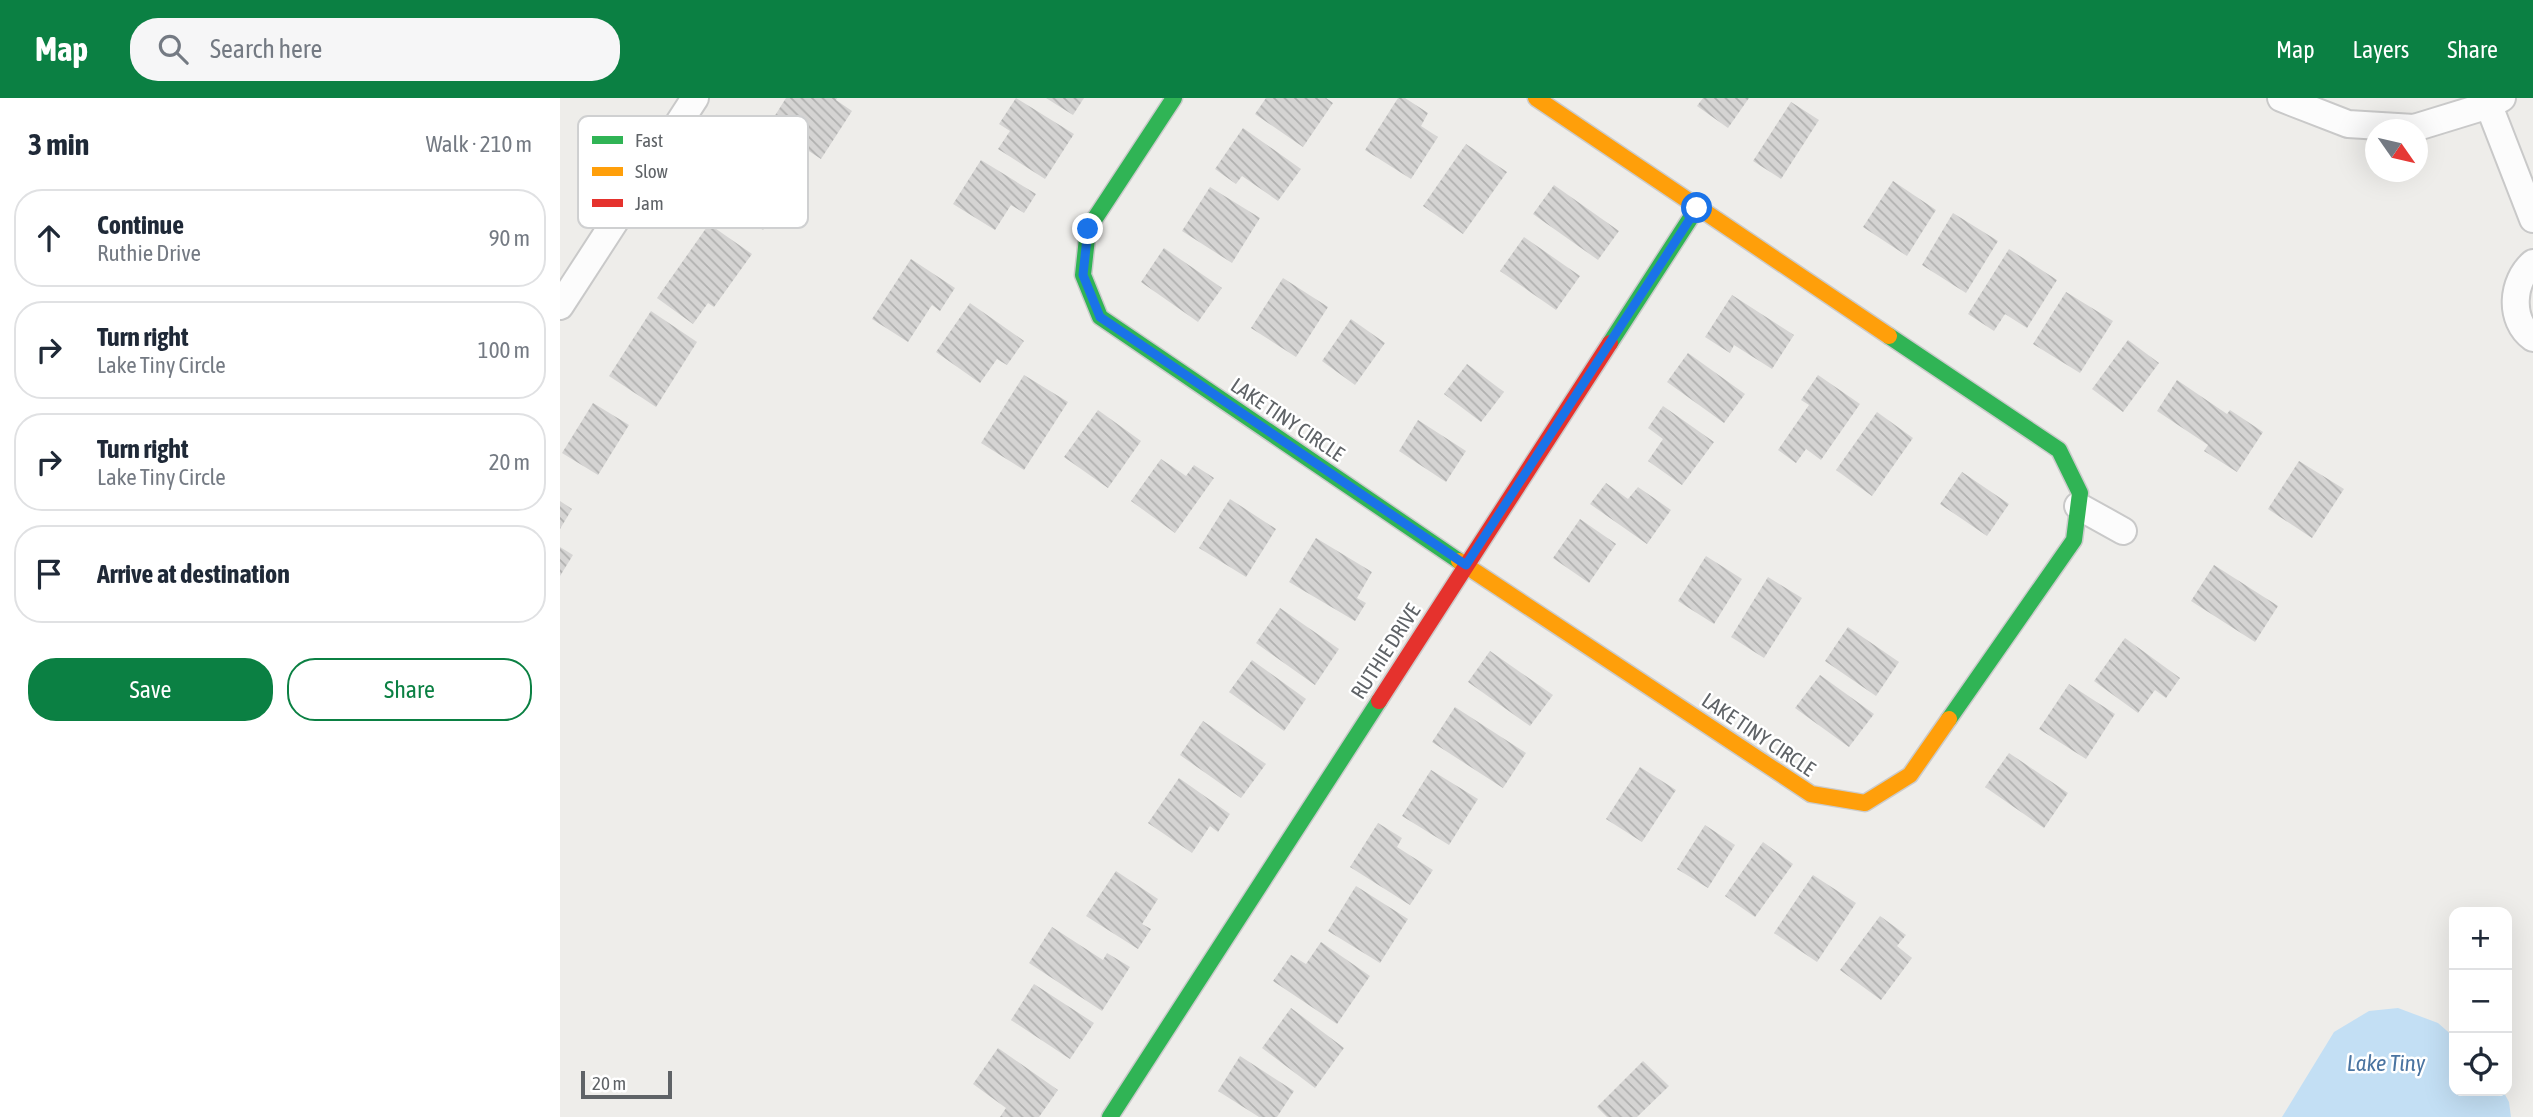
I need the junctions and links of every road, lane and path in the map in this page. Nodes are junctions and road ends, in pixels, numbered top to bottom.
1 (695, 98) edge
2 (1174, 98) edge
3 (1536, 98) edge
4 (2281, 98) edge
5 (2492, 100) edge
6 (683, 116) edge
7 (1697, 208) junction
8 (2533, 219) edge
9 (611, 228) edge
10 (2533, 262) edge
11 (560, 306) edge
12 (2533, 338) edge
13 (2078, 506) junction
14 (2123, 531) dead end
15 (1466, 565) junction
16 (1110, 1117) edge

1 - 6 street
2 - 15 street, LAKE TINY CIRCLE
3 - 7 street, LAKE TINY CIRCLE
4 - 5 street
5 - 8 street
7 - 13 street, LAKE TINY CIRCLE
7 - 15 street, RUTHIE DRIVE
9 - 11 street
10 - 12 street
13 - 14 street
13 - 15 street, LAKE TINY CIRCLE
15 - 16 street, RUTHIE DRIVE

